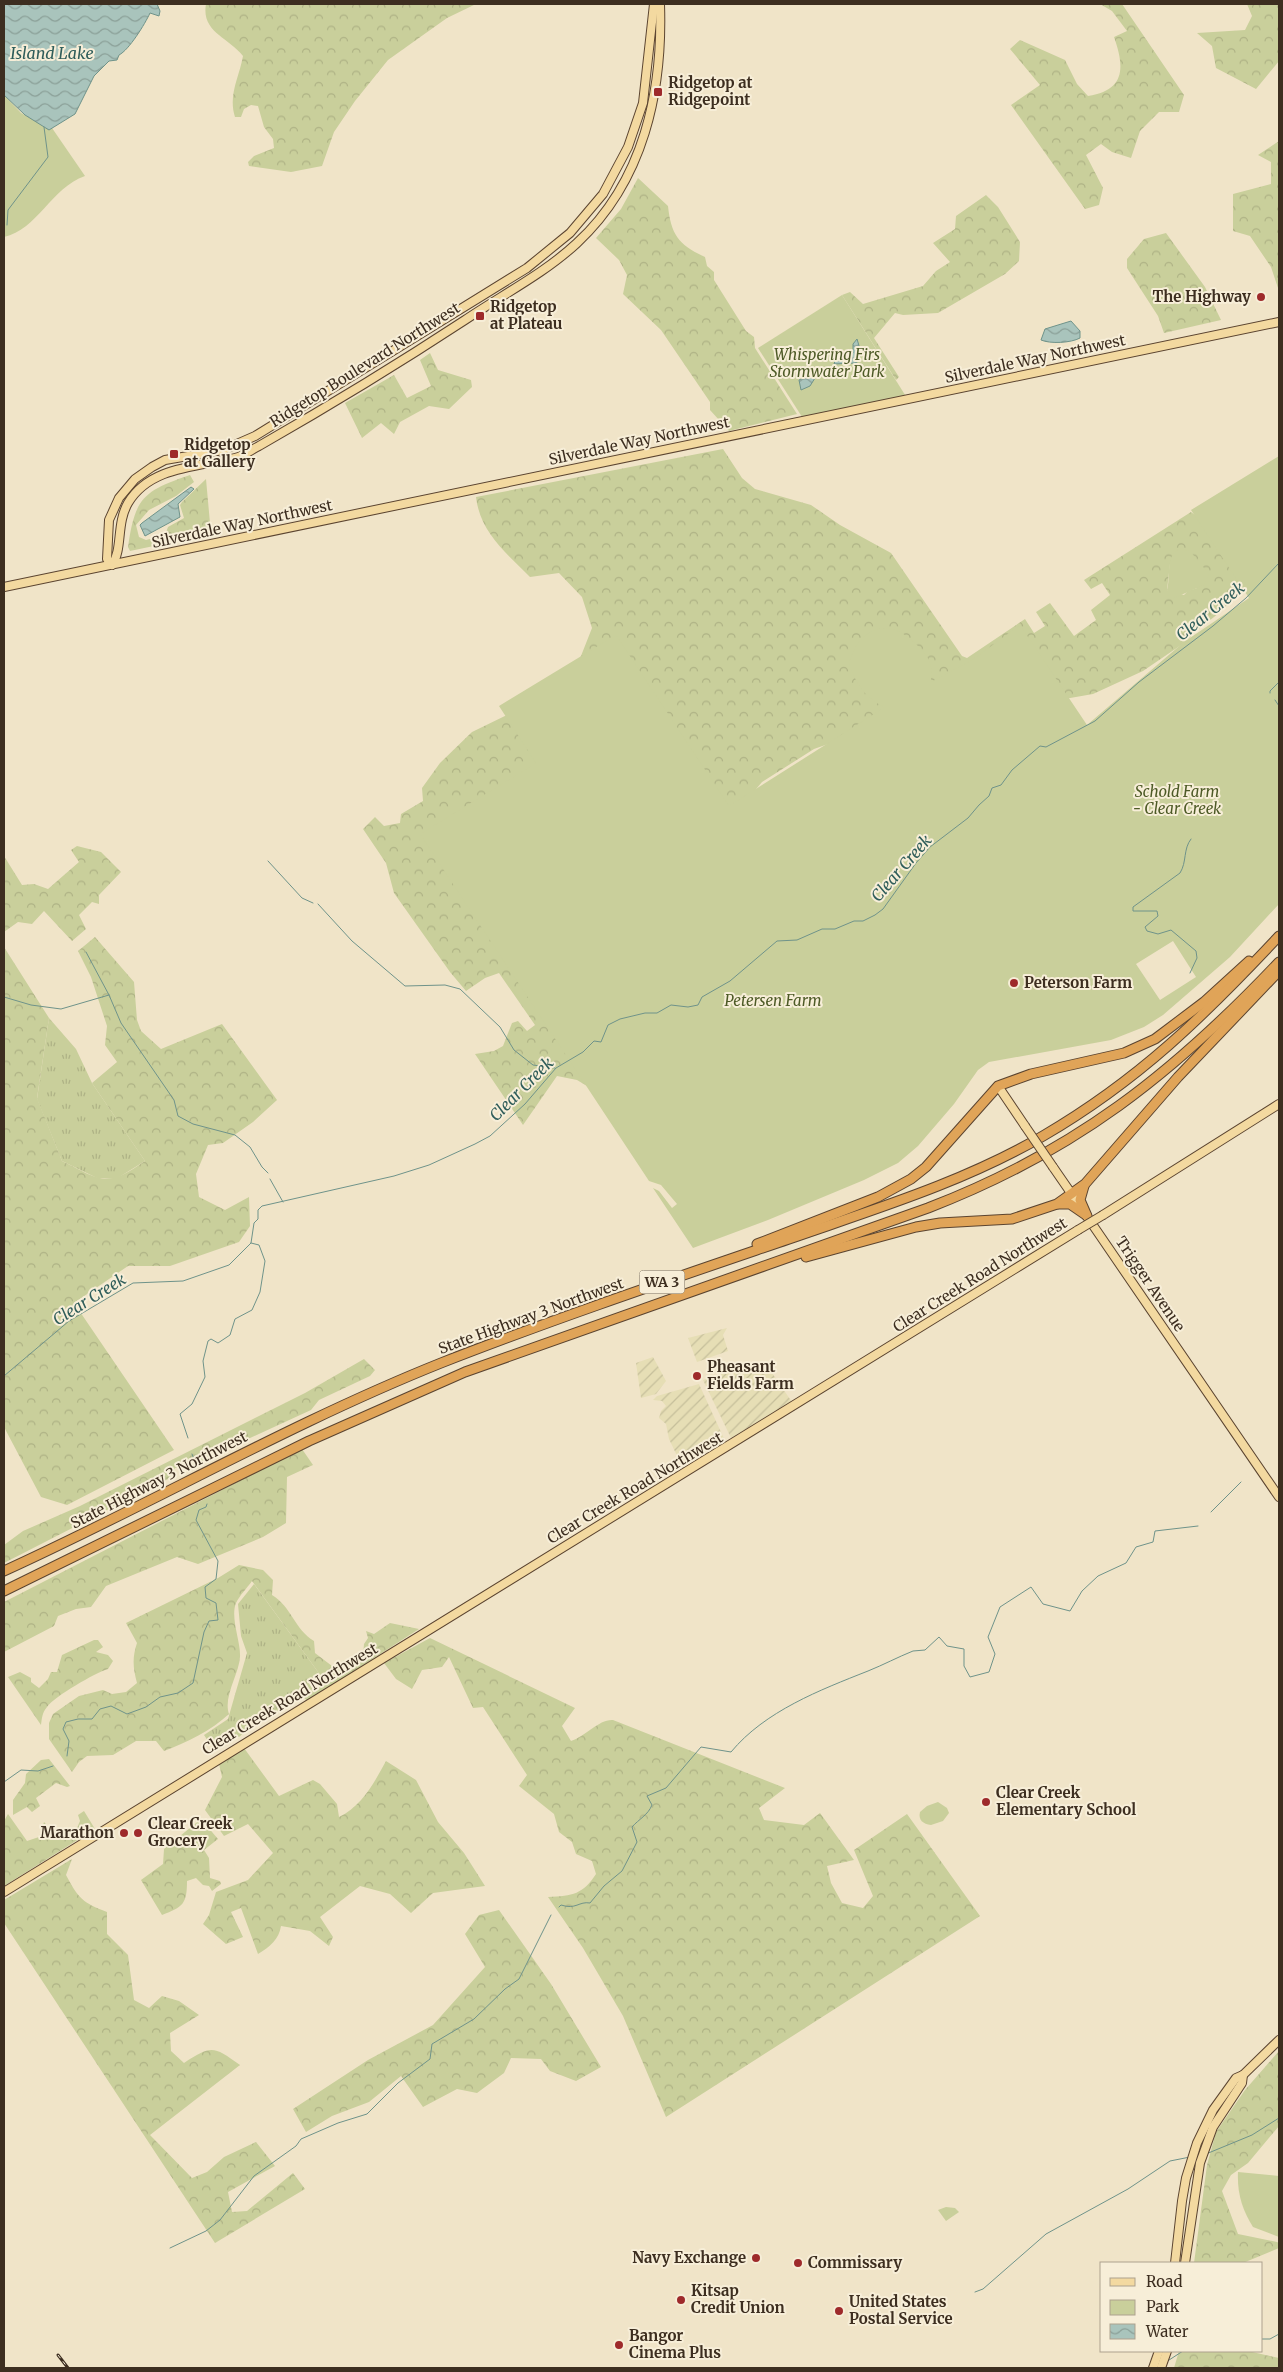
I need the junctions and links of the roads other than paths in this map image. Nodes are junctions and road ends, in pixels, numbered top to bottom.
1 (654, 4) edge
2 (660, 4) edge
3 (1279, 322) edge
4 (403, 346) junction
5 (372, 378) junction
6 (112, 565) junction
7 (4, 587) edge
8 (1279, 935) edge
9 (1279, 962) edge
10 (1279, 971) edge
11 (998, 1086) junction
12 (1279, 1104) edge
13 (1085, 1184) junction
14 (1072, 1195) junction
15 (1057, 1204) junction
16 (1087, 1216) junction
17 (709, 1266) junction
18 (755, 1269) junction
19 (1279, 1497) edge
20 (4, 1571) edge
21 (4, 1591) edge
22 (4, 1892) edge
23 (1279, 2040) edge
24 (1244, 2076) junction
25 (1175, 2262) edge
26 (1185, 2262) edge
27 (1159, 2352) edge
28 (1167, 2352) edge
29 (1153, 2368) edge
30 (1162, 2368) edge

1 - 4 main road, Ridgetop Boulevard Northwest
2 - 5 main road, Ridgetop Boulevard Northwest
3 - 6 main road, Silverdale Way Northwest
4 - 5 main road
4 - 6 main road, Ridgetop Boulevard Northwest
5 - 6 main road, Ridgetop Boulevard Northwest
6 - 7 main road, Silverdale Way Northwest
8 - 11 highway
8 - 17 highway, State Highway 3 Northwest / WA 3
9 - 18 highway, State Highway 3 Northwest / WA 3
10 - 13 highway
11 - 14 main road, Trigger Avenue, bridge
11 - 17 highway
12 - 22 main road, Clear Creek Road Northwest, bridge
13 - 14 highway
13 - 16 highway
14 - 15 highway
14 - 16 main road, Trigger Avenue
15 - 16 highway
15 - 18 highway
16 - 19 main road, Trigger Avenue
17 - 20 highway, State Highway 3 Northwest / WA 3
18 - 21 highway, State Highway 3 Northwest / WA 3
23 - 24 main road
24 - 25 main road
24 - 26 main road
27 - 29 main road
28 - 30 main road

